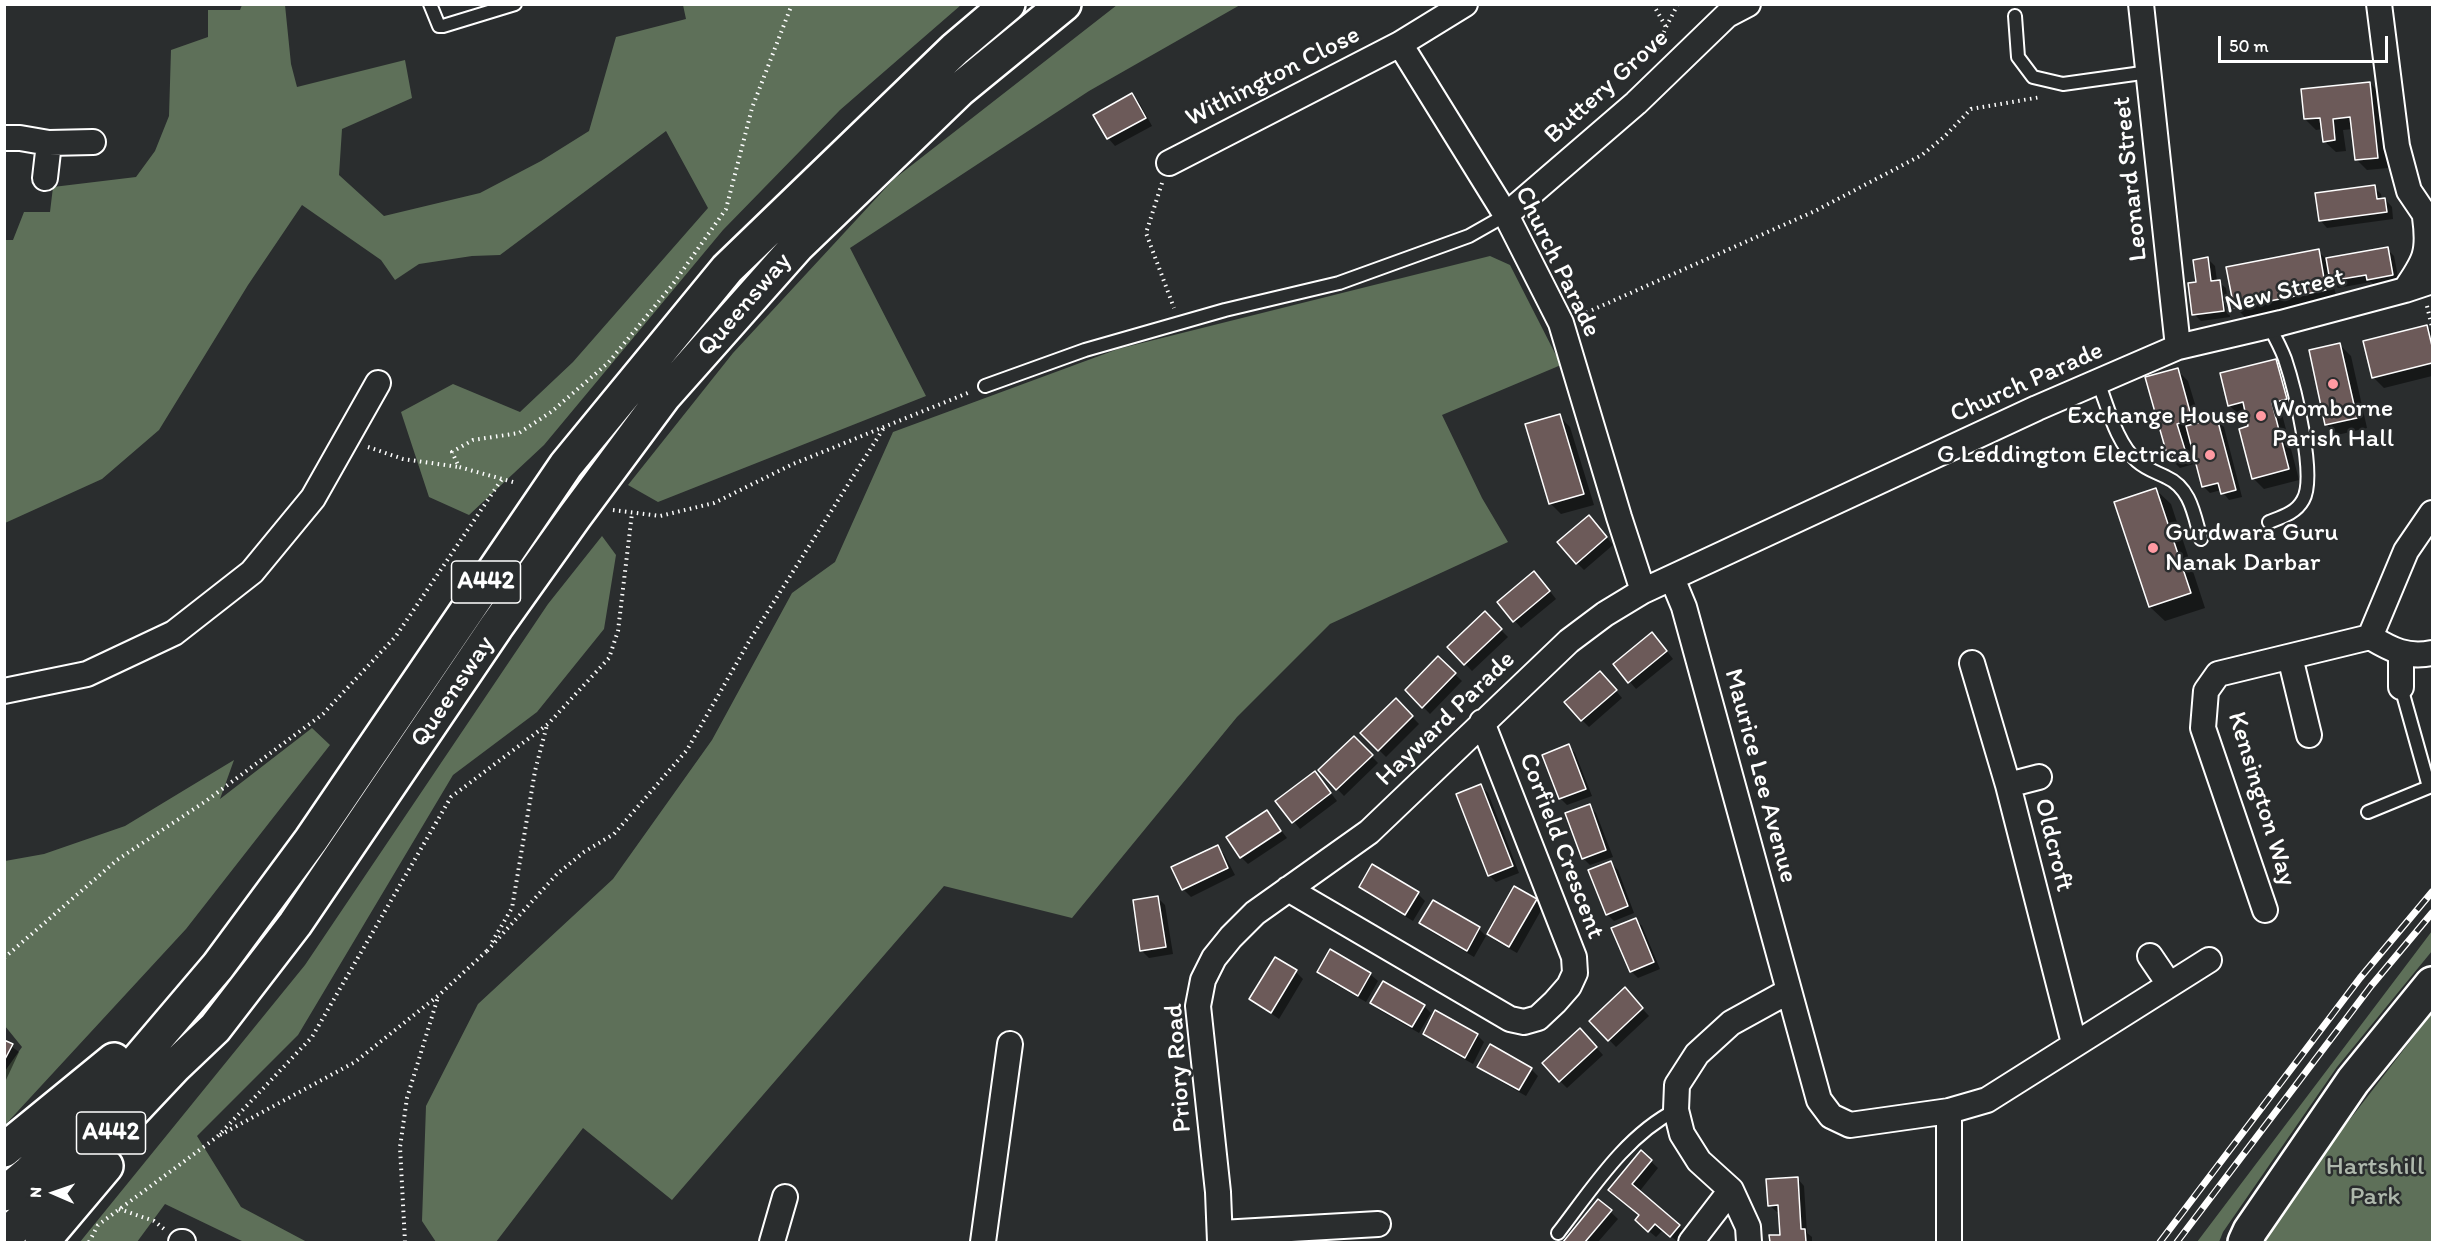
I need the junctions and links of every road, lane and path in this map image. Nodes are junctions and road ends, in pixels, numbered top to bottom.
1 (430, 4) edge
2 (515, 4) edge
3 (792, 4) edge
4 (1008, 4) edge
5 (1064, 4) edge
6 (1465, 4) edge
7 (1653, 4) edge
8 (1748, 4) edge
9 (2141, 4) edge
10 (2379, 4) edge
11 (2015, 16) dead end
12 (1666, 27) dead end
13 (1400, 44) junction
14 (2149, 72) junction
15 (2052, 96) dead end
16 (4, 138) edge
17 (93, 142) dead end
18 (48, 143) junction
19 (1168, 163) joint
20 (45, 178) dead end
21 (1506, 215) junction
22 (2429, 221) edge
23 (2433, 280) edge
24 (2405, 290) junction
25 (1180, 323) junction
26 (1561, 323) junction
27 (2269, 326) junction
28 (2178, 347) junction
29 (2098, 382) junction
30 (378, 383) dead end
31 (985, 386) joint
32 (885, 426) junction
33 (347, 440) junction
34 (459, 467) junction
35 (502, 479) junction
36 (513, 482) dead end
37 (624, 512) dead end
38 (632, 513) junction
39 (2433, 513) edge
40 (2269, 522) dead end
41 (2201, 539) dead end
42 (1672, 578) junction
43 (1643, 591) junction
44 (2370, 637) junction
45 (2433, 653) edge
46 (2401, 654) junction
47 (2290, 657) junction
48 (1972, 663) dead end
49 (2401, 687) joint
50 (4, 691) edge
51 (1482, 722) junction
52 (548, 724) junction
53 (2309, 735) dead end
54 (2039, 777) dead end
55 (2008, 785) junction
56 (2368, 812) dead end
57 (1288, 889) junction
58 (2265, 910) dead end
59 (488, 951) junction
60 (2150, 956) dead end
61 (4, 958) edge
62 (2209, 960) dead end
63 (218, 966) junction
64 (2169, 984) junction
65 (2433, 984) edge
66 (1789, 991) junction
67 (439, 995) junction
68 (215, 1028) junction
69 (2074, 1043) junction
70 (1010, 1044) dead end
71 (1676, 1110) junction
72 (1949, 1111) junction
73 (217, 1137) junction
74 (4, 1150) edge
75 (1731, 1190) junction
76 (4, 1194) edge
77 (785, 1197) dead end
78 (119, 1209) junction
79 (1378, 1224) dead end
80 (1558, 1233) dead end
81 (4, 1237) edge
82 (1220, 1238) edge
83 (42, 1242) edge
84 (88, 1242) edge
85 (182, 1242) edge
86 (405, 1242) edge
87 (772, 1242) edge
88 (983, 1242) edge
89 (1691, 1242) edge
90 (1749, 1242) edge
91 (1949, 1242) edge
92 (2245, 1242) edge

1 - 2 lane
3 - 34 path
4 - 63 main road, Queensway / A442
5 - 68 main road, Queensway / A442
6 - 13 street, Withington Close
7 - 12 path
8 - 21 street, Buttery Grove
9 - 14 street, Leonard Street
10 - 22 street
11 - 14 lane
13 - 19 street, Withington Close
13 - 21 street, Church Parade
14 - 28 street, Leonard Street
15 - 26 path
16 - 18 street
17 - 18 street
18 - 20 street
19 - 25 path
21 - 25 lane
21 - 26 street, Church Parade
22 - 24 street
23 - 24 street, New Street
24 - 27 street, New Street
25 - 31 lane
26 - 43 street, Church Parade
27 - 28 street, New Street
27 - 40 lane
28 - 29 street, Church Parade
29 - 41 lane
29 - 42 street, Church Parade
30 - 33 street
31 - 32 path
32 - 38 path
32 - 59 path
33 - 34 path
33 - 50 street
34 - 35 path
35 - 36 path
35 - 61 path
37 - 38 path
38 - 52 path
39 - 44 street
42 - 43 street, Church Parade
42 - 66 street, Maurice Lee Avenue
43 - 51 street, Hayward Parade
44 - 46 street
44 - 47 street, Kensington Way
45 - 46 street
46 - 49 street
47 - 53 street
47 - 58 street, Kensington Way
48 - 55 street, Oldcroft
49 - 56 lane
51 - 57 street, Hayward Parade
51 - 57 street, Corfield Crescent
52 - 59 path
52 - 73 path
54 - 55 street
55 - 69 street, Oldcroft
57 - 82 street, Priory Road
59 - 67 path
60 - 64 street
62 - 64 street
63 - 74 main road, A442
63 - 76 main road, Queensway / A442
64 - 69 street
65 - 92 main road
66 - 71 street
66 - 72 street
67 - 73 path
67 - 86 path
68 - 81 main road, Queensway / A442
68 - 83 main road, A442
69 - 72 street
70 - 88 street
71 - 75 street
71 - 80 lane
72 - 91 street
73 - 78 path
75 - 89 street
75 - 90 street
77 - 87 street
78 - 84 path
78 - 85 path
79 - 82 street

